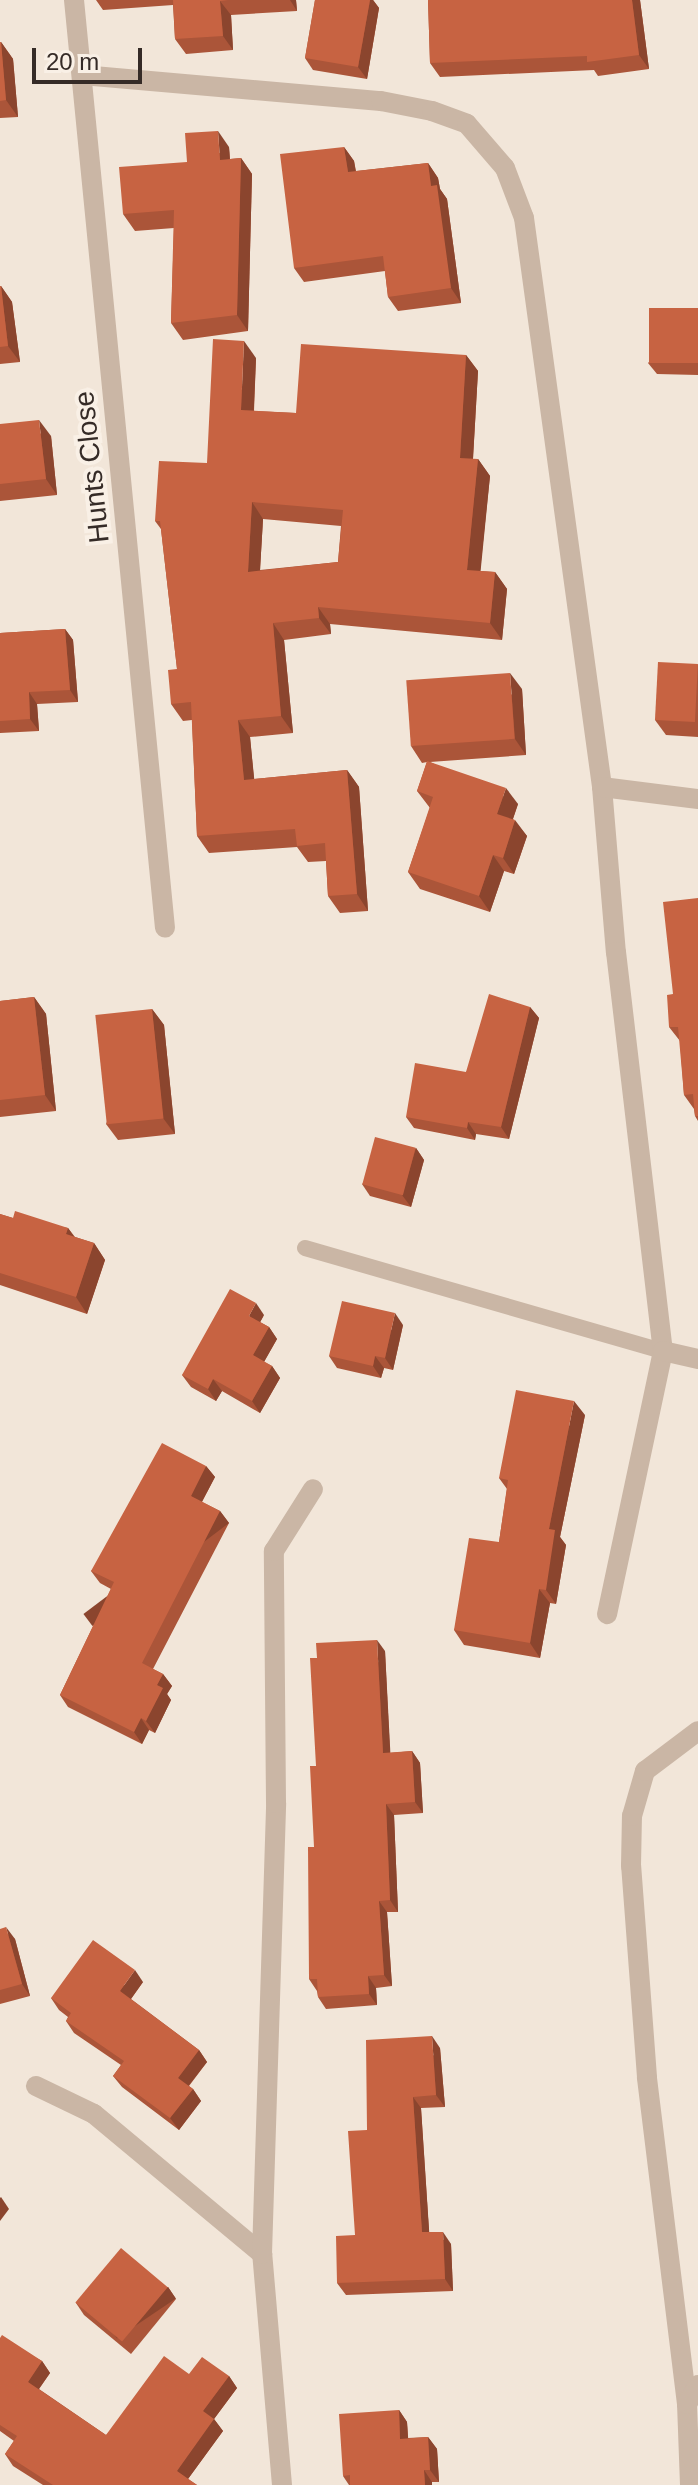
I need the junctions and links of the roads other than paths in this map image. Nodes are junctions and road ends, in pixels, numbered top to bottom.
1 (74, 0) edge
2 (82, 75) junction
3 (602, 787) junction
4 (698, 799) edge
5 (165, 928) dead end
6 (305, 1248) dead end
7 (663, 1351) junction
8 (698, 1359) edge
9 (313, 1489) dead end
10 (607, 1614) dead end
11 (698, 1731) edge
12 (36, 2086) dead end
13 (262, 2254) junction
14 (698, 2385) edge
15 (687, 2404) junction
16 (282, 2485) edge
17 (690, 2485) edge

1 - 2 street, Hunts Close
2 - 3 street
2 - 5 street, Hunts Close
3 - 4 street
3 - 7 street
6 - 7 lane
7 - 8 street
7 - 10 street
9 - 13 street
11 - 15 street
12 - 13 street
13 - 16 street
14 - 15 street
15 - 17 street

